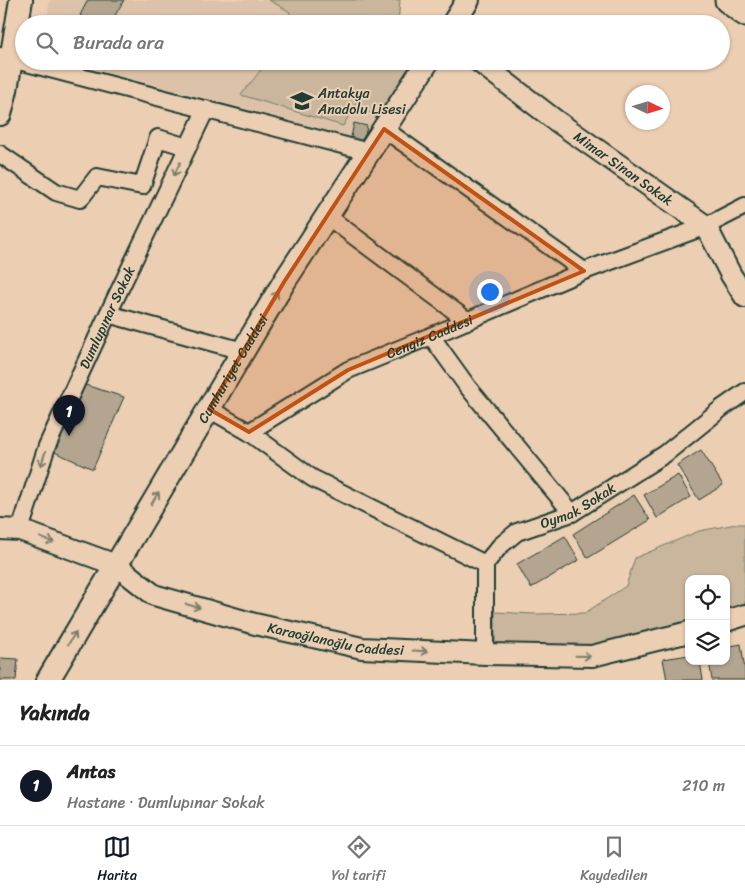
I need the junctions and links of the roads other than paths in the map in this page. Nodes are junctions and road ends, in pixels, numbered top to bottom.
1 (21, 0) edge
2 (468, 0) edge
3 (728, 0) edge
4 (745, 13) edge
5 (17, 15) edge
6 (459, 15) edge
7 (15, 23) edge
8 (6, 57) edge
9 (56, 70) edge
10 (422, 70) edge
11 (490, 70) edge
12 (206, 109) junction
13 (0, 114) edge
14 (384, 128) junction
15 (187, 147) junction
16 (369, 152) junction
17 (0, 154) edge
18 (745, 206) edge
19 (327, 216) junction
20 (706, 226) junction
21 (584, 271) junction
22 (745, 298) edge
23 (108, 314) junction
24 (468, 320) junction
25 (431, 336) junction
26 (243, 351) junction
27 (745, 392) edge
28 (209, 409) junction
29 (249, 432) junction
30 (572, 513) junction
31 (0, 529) edge
32 (20, 530) junction
33 (485, 564) junction
34 (116, 565) junction
35 (745, 615) edge
36 (729, 620) edge
37 (685, 633) edge
38 (485, 654) junction
39 (48, 680) edge

1 - 5 main road
2 - 6 main road
3 - 4 main road
7 - 8 main road
8 - 13 main road
9 - 12 street
10 - 14 main road, Cumhuriyet Caddesi
11 - 20 street, Mimar Sinan Sokak
12 - 15 street, Dumlupınar Sokak
12 - 16 street
14 - 16 main road, Cumhuriyet Caddesi
14 - 21 street
15 - 17 street
15 -> 23 street, Dumlupınar Sokak
16 - 19 main road, Cumhuriyet Caddesi
18 - 20 street, Cengiz Caddesi
19 - 24 street
26 -> 19 main road, Cumhuriyet Caddesi
20 - 21 street, Cengiz Caddesi
20 - 22 street, Mimar Sinan Sokak
21 - 24 street, Cengiz Caddesi
23 - 26 street
23 -> 32 street, Dumlupınar Sokak
24 - 25 street, Cengiz Caddesi
25 - 29 street, Cengiz Caddesi
25 - 30 street
26 - 28 main road, Cumhuriyet Caddesi
27 - 30 street, Oymak Sokak
28 - 29 street
34 -> 28 main road, Cumhuriyet Caddesi
29 - 33 street
30 - 33 street, Oymak Sokak
31 - 32 street, Karaoğlanoğlu Caddesi
32 -> 34 street, Karaoğlanoğlu Caddesi
33 - 38 street
34 -> 38 street, Karaoğlanoğlu Caddesi
39 -> 34 main road, Cumhuriyet Caddesi
35 - 36 street
38 -> 37 street, Karaoğlanoğlu Caddesi

